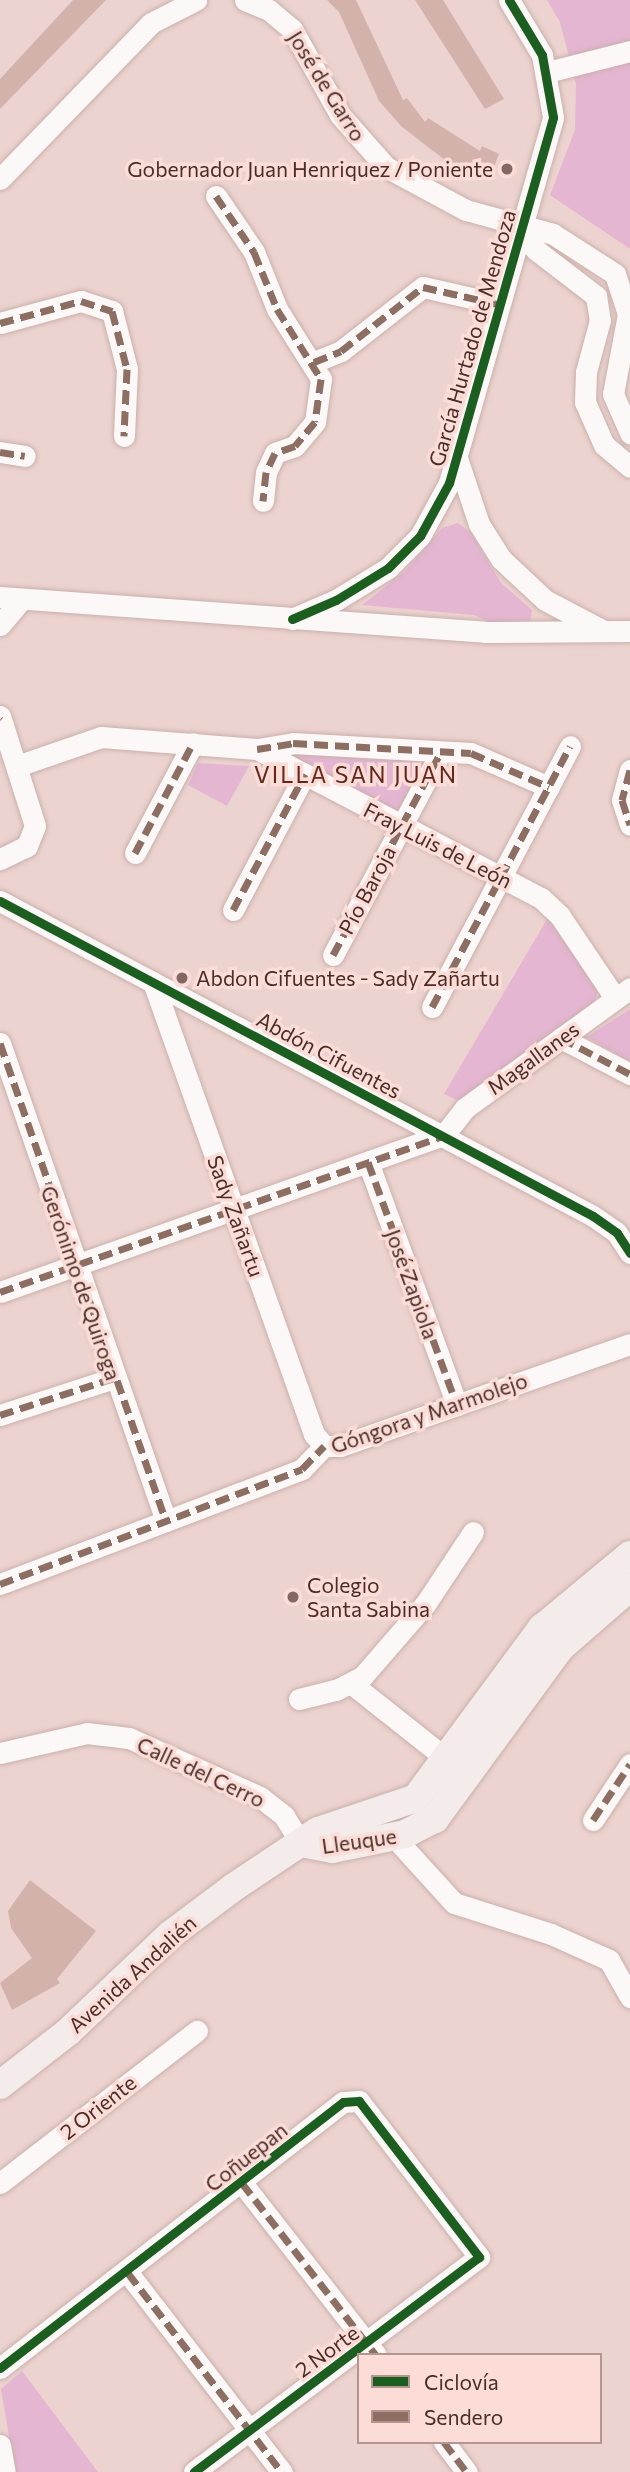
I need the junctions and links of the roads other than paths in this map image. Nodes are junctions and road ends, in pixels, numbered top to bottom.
1 (196, 0) edge
2 (245, 0) edge
3 (509, 0) edge
4 (630, 51) edge
5 (547, 72) junction
6 (0, 179) edge
7 (216, 195) dead end
8 (520, 228) junction
9 (625, 281) edge
10 (593, 290) junction
11 (498, 304) junction
12 (0, 323) edge
13 (314, 362) junction
14 (630, 433) edge
15 (124, 436) dead end
16 (0, 452) edge
17 (25, 456) dead end
18 (457, 458) junction
19 (630, 467) edge
20 (263, 500) dead end
21 (0, 597) edge
22 (22, 599) junction
23 (292, 618) junction
24 (0, 625) edge
25 (630, 631) edge
26 (607, 632) junction
27 (0, 718) edge
28 (193, 743) junction
29 (570, 746) dead end
30 (257, 749) junction
31 (442, 752) junction
32 (17, 766) junction
33 (630, 770) edge
34 (305, 775) junction
35 (549, 787) junction
36 (630, 825) edge
37 (401, 827) junction
38 (135, 853) dead end
39 (0, 859) edge
40 (500, 878) junction
41 (0, 901) edge
42 (233, 911) dead end
43 (333, 955) dead end
44 (153, 982) junction
45 (622, 993) edge
46 (432, 1007) dead end
47 (561, 1038) junction
48 (0, 1043) edge
49 (630, 1074) edge
50 (444, 1135) junction
51 (368, 1162) junction
52 (233, 1208) junction
53 (630, 1253) edge
54 (74, 1266) junction
55 (0, 1292) edge
56 (630, 1343) edge
57 (114, 1378) junction
58 (457, 1405) junction
59 (0, 1415) edge
60 (324, 1446) junction
61 (166, 1521) junction
62 (473, 1532) dead end
63 (630, 1555) edge
64 (0, 1584) edge
65 (630, 1587) edge
66 (572, 1616) junction
67 (352, 1684) junction
68 (299, 1699) dead end
69 (0, 1753) edge
70 (448, 1760) junction
71 (630, 1765) edge
72 (593, 1819) dead end
73 (394, 1837) junction
74 (301, 1843) junction
75 (630, 1997) edge
76 (197, 2031) dead end
77 (0, 2085) edge
78 (0, 2183) edge
79 (242, 2183) junction
80 (479, 2257) joint
81 (128, 2273) junction
82 (372, 2349) edge
83 (3, 2358) edge
84 (357, 2359) edge
85 (250, 2430) junction
86 (446, 2444) edge
87 (0, 2445) edge
88 (5, 2472) edge
89 (194, 2472) edge
90 (282, 2472) edge
91 (467, 2472) edge

1 - 6 street
2 - 8 street, José de Garro
3 - 5 street, García Hurtado de Mendoza
4 - 5 street
5 - 8 street, García Hurtado de Mendoza
7 - 13 street
8 - 9 street, José de Garro
8 - 10 street
8 - 11 street, García Hurtado de Mendoza
9 - 10 street
9 - 14 street
10 - 19 street
11 - 13 street
11 - 18 street, García Hurtado de Mendoza
12 - 15 street
13 - 20 street
16 - 17 street
18 - 23 street, García Hurtado de Mendoza
18 - 26 street
21 - 22 street
22 - 23 street
22 - 24 street
23 - 26 street
25 - 26 street
27 - 32 street
28 - 30 street, Fray Luis de León
28 - 32 street, Fray Luis de León
28 - 38 street
29 - 35 street
30 - 31 street
30 - 34 street, Fray Luis de León
31 - 35 street
31 - 37 street, Pío Baroja
32 - 39 street
33 - 36 street
34 - 37 street, Fray Luis de León
34 - 42 street
35 - 40 street
37 - 40 street, Fray Luis de León
37 - 43 street, Pío Baroja
40 - 45 street, Fray Luis de León
40 - 46 street
41 - 44 street, Abdón Cifuentes
44 - 50 street, Abdón Cifuentes
44 - 52 street, Sady Zañartu
45 - 47 street, Magallanes
47 - 49 street
47 - 50 street, Magallanes
48 - 54 street, Gerónimo de Quiroga
50 - 51 street
50 - 53 street, Abdón Cifuentes
51 - 52 street
51 - 58 street, José Zapiola
52 - 54 street
52 - 60 street, Sady Zañartu
54 - 55 street
54 - 57 street, Gerónimo de Quiroga
56 - 58 street, Góngora y Marmolejo
57 - 59 street
57 - 61 street, Gerónimo de Quiroga
58 - 60 street, Góngora y Marmolejo
60 - 61 street, Góngora y Marmolejo
61 - 64 street, Góngora y Marmolejo
62 - 67 street
63 - 66 main road, Lleuque
65 - 66 main road, Lleuque
66 - 70 main road, Lleuque
66 - 73 main road, Lleuque
67 - 68 street
67 - 70 street
69 - 74 street, Calle del Cerro
70 - 74 main road, Lleuque
71 - 72 street
73 - 74 main road, Lleuque
73 - 75 street
74 - 77 main road, Avenida Andalién
76 - 78 street, 2 Oriente
79 - 80 street, Coñuepan
79 - 81 street, Coñuepan
79 - 82 street
80 - 82 street, 2 Norte
81 - 83 street, Coñuepan
81 - 85 street
84 - 85 street, 2 Norte
85 - 89 street, 2 Norte
85 - 90 street
86 - 91 street
87 - 88 street

